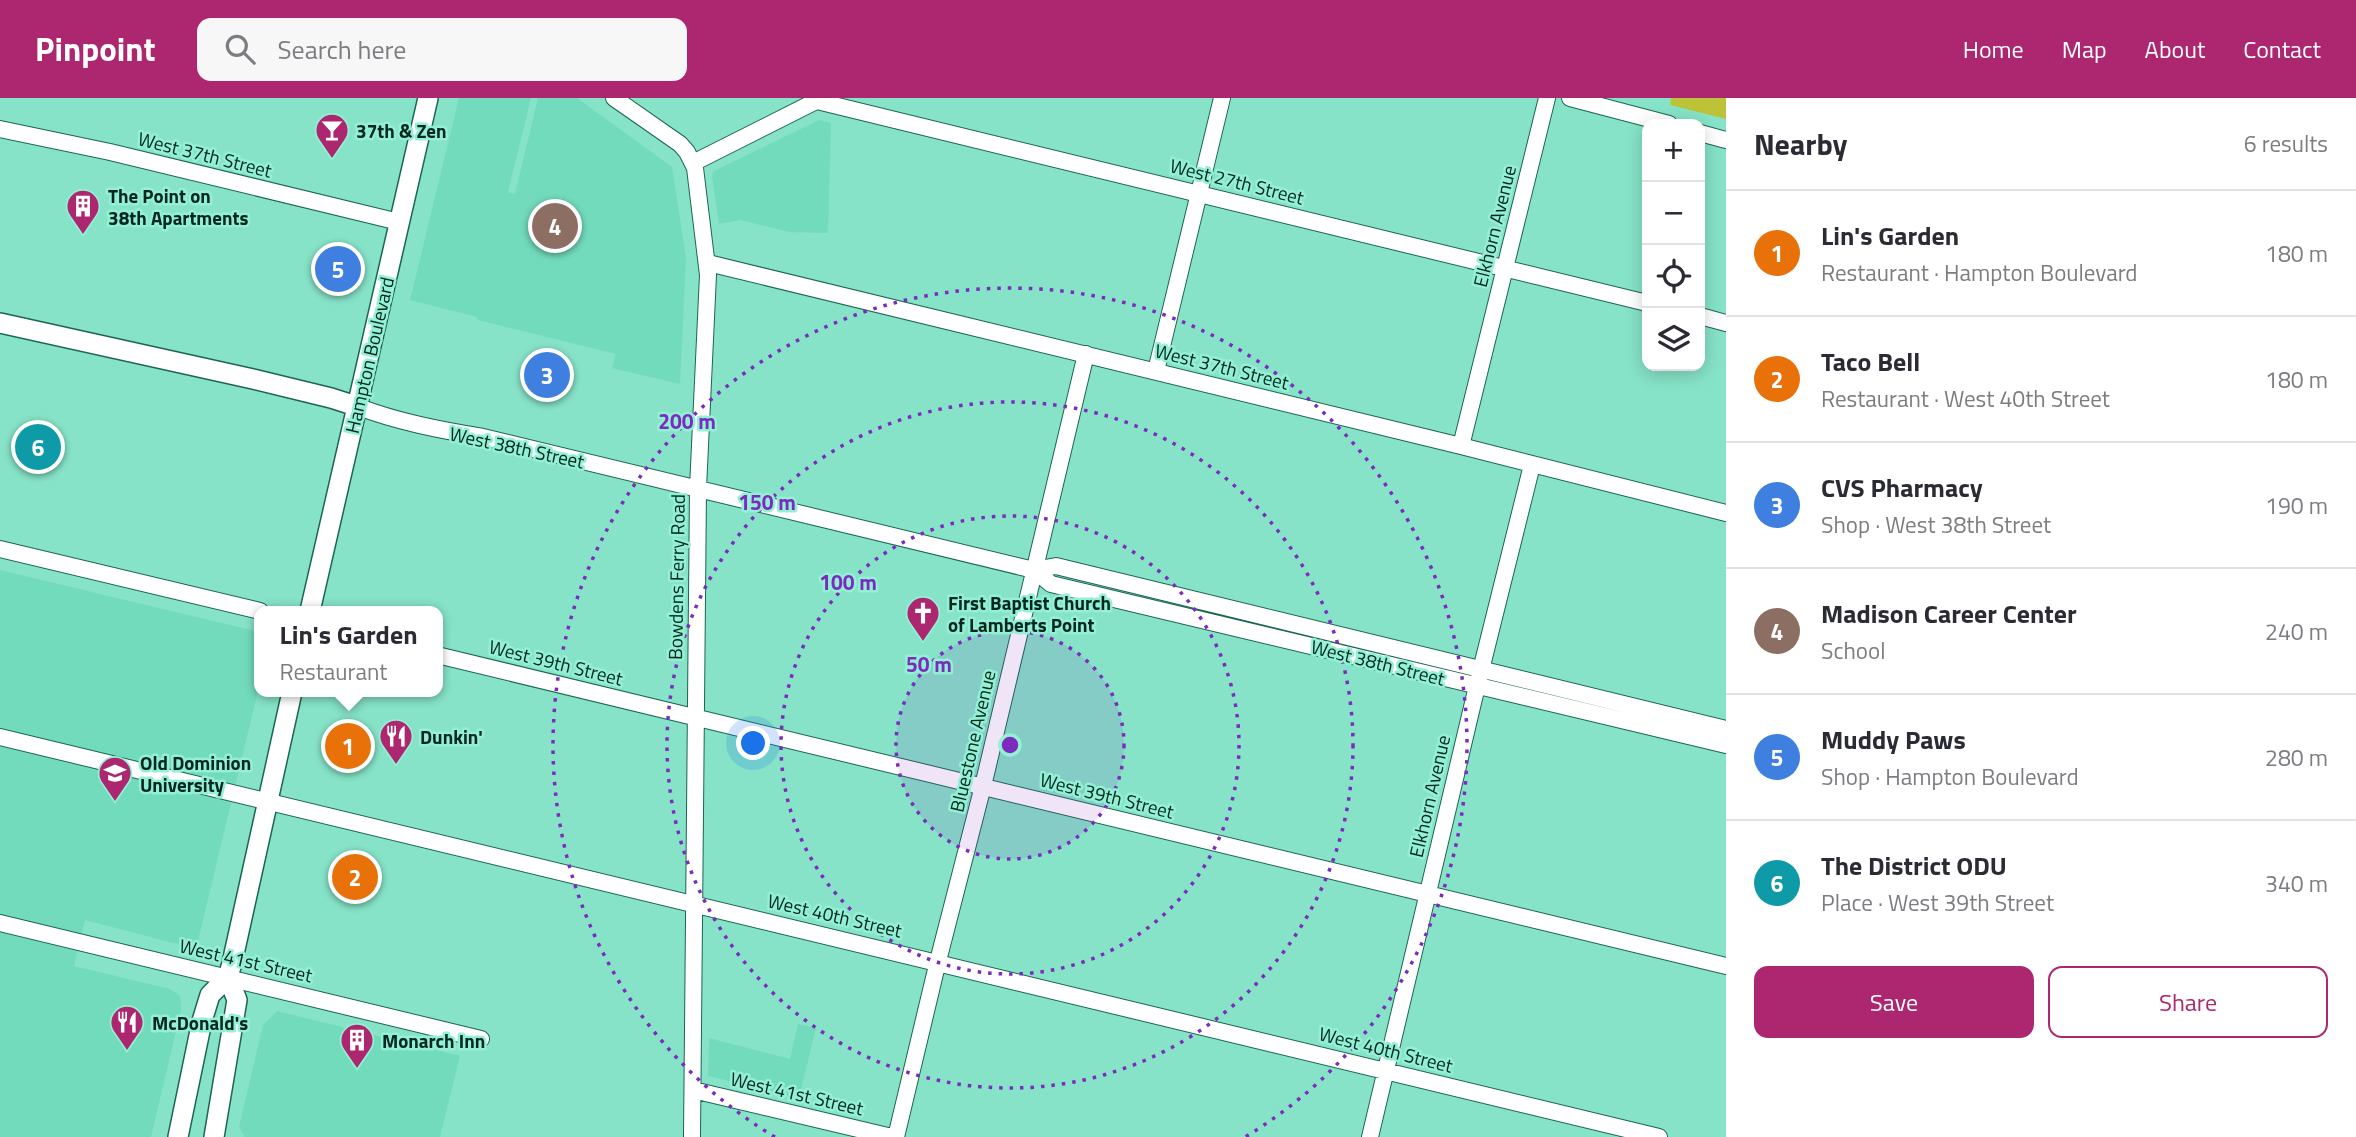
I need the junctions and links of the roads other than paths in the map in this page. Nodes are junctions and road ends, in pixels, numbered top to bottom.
1 (428, 98) edge
2 (614, 98) edge
3 (1222, 98) edge
4 (1547, 98) edge
5 (1570, 98) edge
6 (820, 99) edge
7 (1650, 119) edge
8 (0, 129) edge
9 (1705, 133) edge
10 (1726, 139) edge
11 (693, 163) junction
12 (1199, 194) junction
13 (399, 222) junction
14 (708, 263) junction
15 (1506, 268) junction
16 (1642, 302) edge
17 (1705, 317) edge
18 (0, 323) edge
19 (1726, 323) edge
20 (1086, 354) junction
21 (1156, 371) junction
22 (356, 406) junction
23 (1461, 446) junction
24 (1532, 465) junction
25 (698, 488) junction
26 (1726, 513) edge
27 (0, 549) edge
28 (1034, 570) junction
29 (311, 606) edge
30 (254, 610) edge
31 (443, 656) edge
32 (1482, 668) junction
33 (1477, 686) junction
34 (291, 697) edge
35 (696, 718) junction
36 (1726, 729) edge
37 (0, 737) edge
38 (1726, 745) edge
39 (984, 786) junction
40 (267, 800) junction
41 (1427, 894) junction
42 (694, 903) junction
43 (0, 923) edge
44 (938, 961) junction
45 (1726, 966) edge
46 (228, 977) junction
47 (481, 1039) dead end
48 (1386, 1071) junction
49 (693, 1090) junction
50 (178, 1137) edge
51 (214, 1137) edge
52 (692, 1137) edge
53 (894, 1137) edge
54 (1370, 1137) edge
55 (1659, 1137) edge

1 - 13 main road, Hampton Boulevard
2 - 11 street
3 - 12 street
4 - 15 street, Elkhorn Avenue
5 - 7 street
6 - 11 street
6 - 12 street, West 27th Street
8 - 13 street, West 37th Street
9 - 10 street
11 - 14 street, Bowdens Ferry Road
12 - 15 street, West 27th Street
12 - 21 street
13 - 22 main road, Hampton Boulevard
14 - 20 street, West 37th Street
14 - 25 street, Bowdens Ferry Road
15 - 16 street, West 27th Street
15 - 23 street, Elkhorn Avenue
17 - 19 street
18 - 22 main road, West 38th Street
20 - 21 street, West 37th Street
20 - 28 street, Bluestone Avenue
21 - 23 street, West 37th Street
22 - 25 street, West 38th Street
22 - 29 main road, Hampton Boulevard
23 - 24 street, West 37th Street
24 - 26 street, West 37th Street
24 - 32 street, Elkhorn Avenue
25 - 28 street, West 38th Street
25 - 35 street, Bowdens Ferry Road
27 - 30 street
28 - 32 street, West 38th Street
28 - 33 street, West 38th Street
28 - 39 street, Bluestone Avenue
31 - 35 street, West 39th Street
32 - 33 street, Elkhorn Avenue
32 - 36 street, West 38th Street
33 - 38 street, West 38th Street
33 - 41 street, Elkhorn Avenue
34 - 40 main road
35 - 39 street, West 39th Street
35 - 42 street, Bowdens Ferry Road
37 - 40 street, West 40th Street
39 - 41 street, West 39th Street
39 - 44 street, Bluestone Avenue
40 - 42 street, West 40th Street
40 - 46 main road
41 - 45 street, West 39th Street
41 - 48 street, Elkhorn Avenue
42 - 44 street, West 40th Street
42 - 49 street, Bowdens Ferry Road
43 - 46 street, West 41st Street
44 - 48 street, West 40th Street
44 - 53 street, Bluestone Avenue
46 - 47 street, West 41st Street
46 - 50 main road
46 - 51 main road
48 - 54 street, Elkhorn Avenue
48 - 55 street, West 40th Street
49 - 52 street, Bowdens Ferry Road
49 - 53 street, West 41st Street

